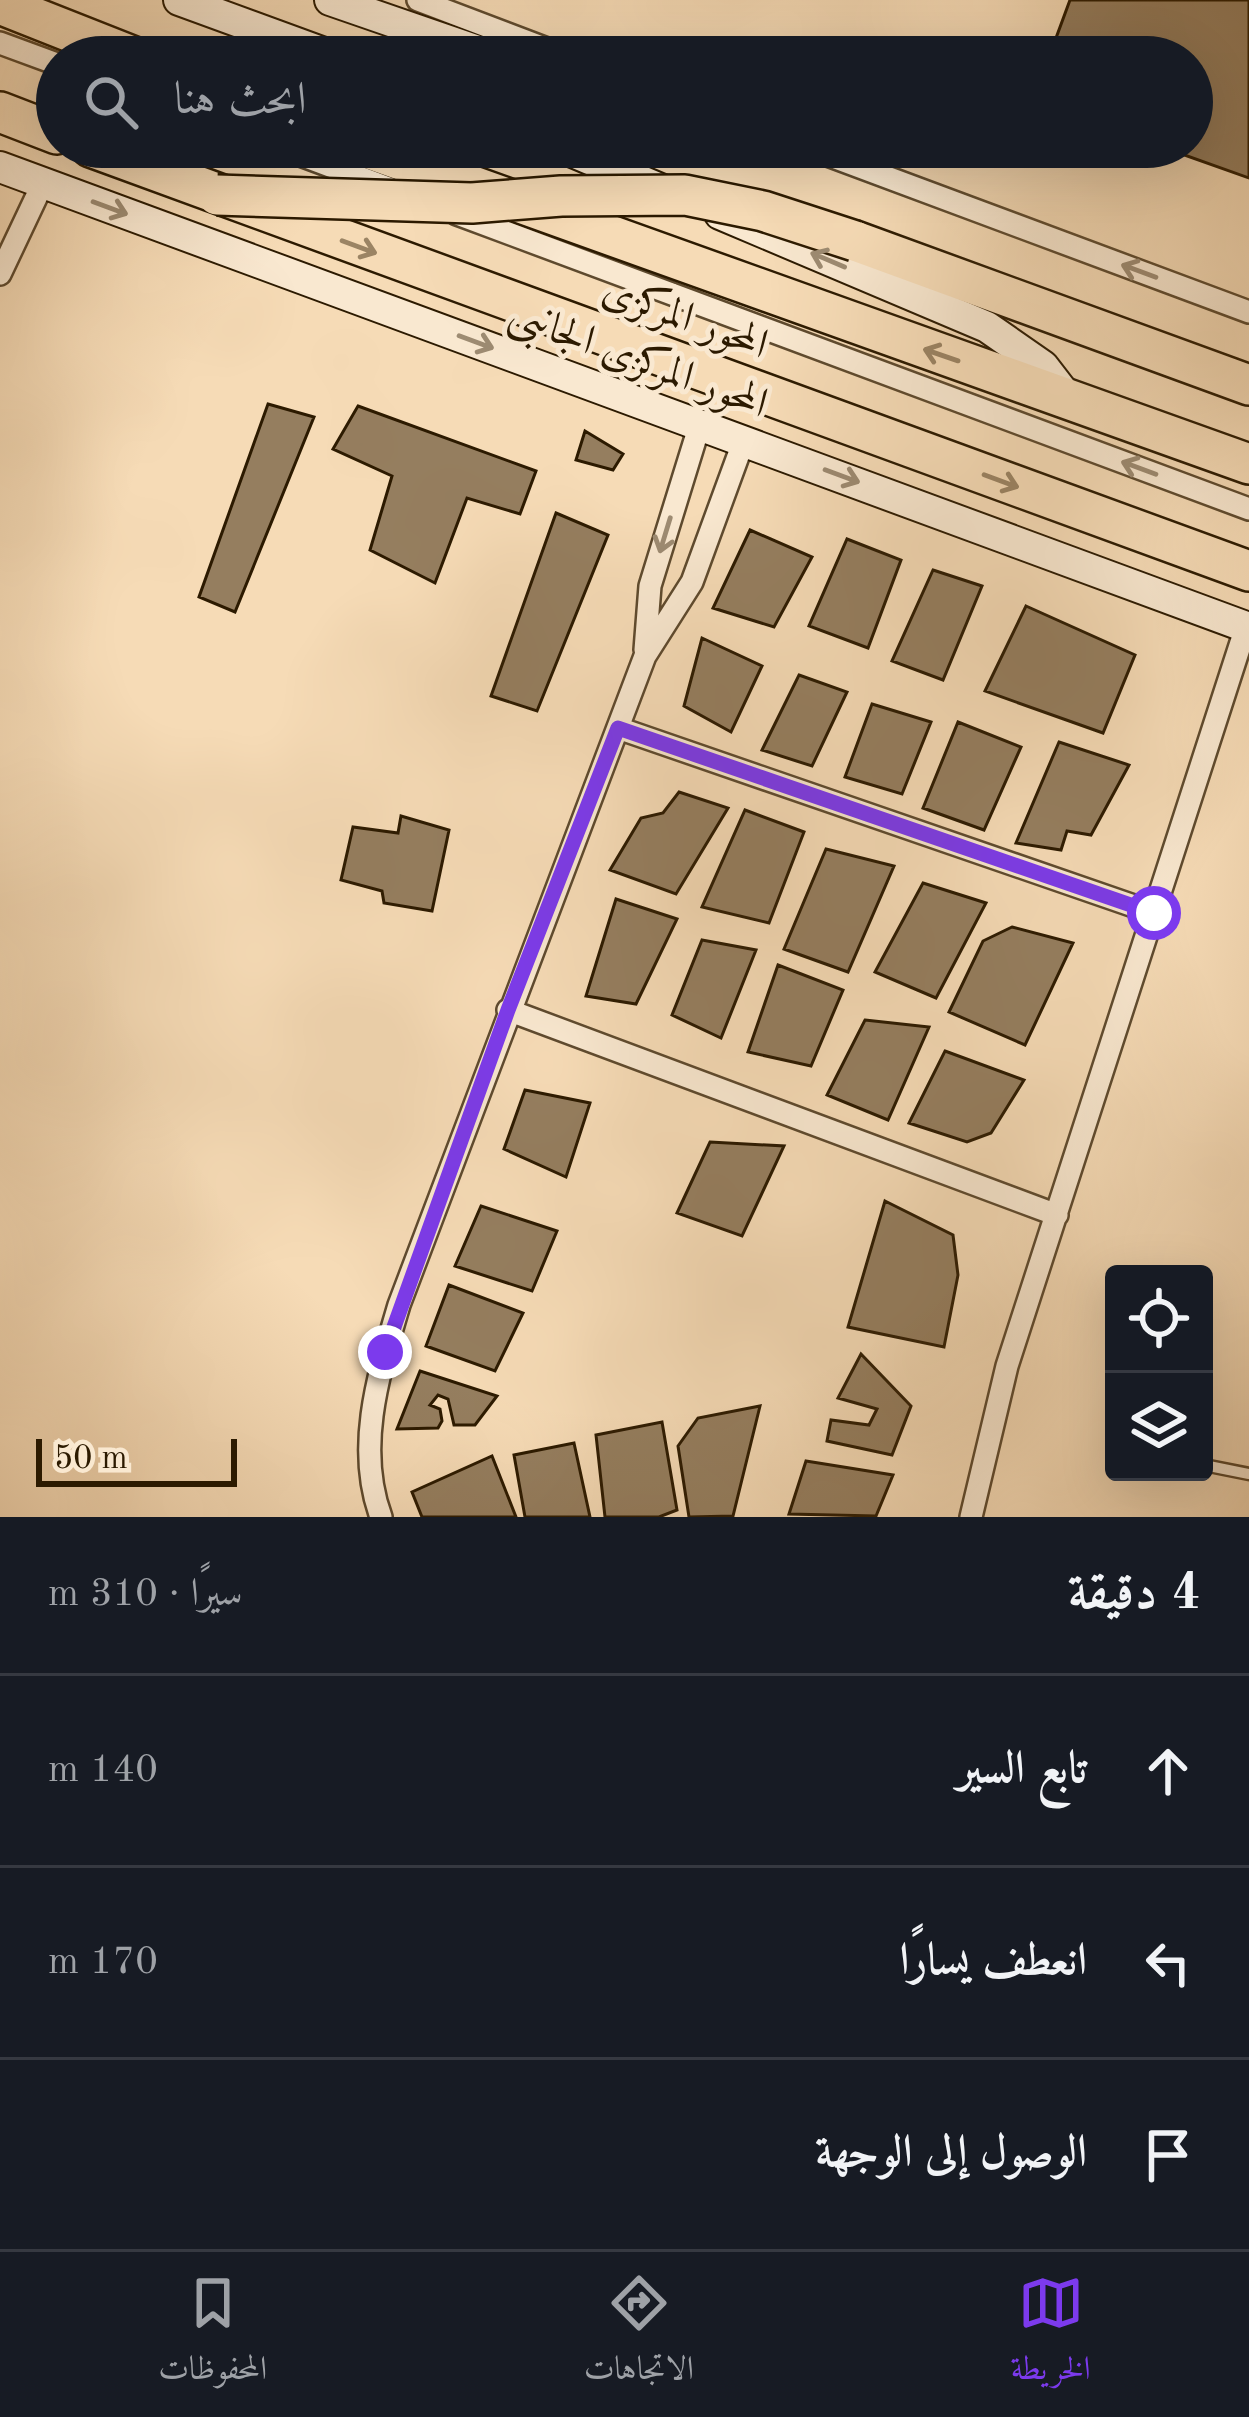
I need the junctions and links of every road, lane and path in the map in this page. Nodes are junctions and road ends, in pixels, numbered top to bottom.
1 (179, 0) edge
2 (330, 0) edge
3 (418, 0) edge
4 (0, 4) edge
5 (81, 36) edge
6 (278, 36) edge
7 (434, 36) edge
8 (513, 36) edge
9 (0, 43) edge
10 (36, 56) edge
11 (0, 112) edge
12 (36, 126) edge
13 (0, 167) edge
14 (147, 168) edge
15 (335, 168) edge
16 (422, 168) edge
17 (611, 168) edge
18 (862, 168) edge
19 (43, 183) junction
20 (217, 195) junction
21 (0, 274) edge
22 (1249, 312) edge
23 (1249, 385) edge
24 (1070, 401) junction
25 (700, 424) junction
26 (744, 440) junction
27 (1249, 464) edge
28 (1249, 509) edge
29 (1249, 571) edge
30 (1248, 627) edge
31 (645, 656) junction
32 (618, 728) junction
33 (1154, 913) junction
34 (508, 1010) junction
35 (1057, 1215) junction
36 (1213, 1468) edge
37 (1249, 1474) edge
38 (376, 1513) edge
39 (971, 1517) edge

1 - 6 main road
2 - 7 main road
3 - 8 street
4 - 5 highway
9 - 10 street
11 - 12 highway
13 - 19 main road, المحور المركزى الجانبى
14 - 20 highway, المحور المركزى
28 -> 15 street
24 -> 16 highway, المحور المركزى
24 -> 17 main road
22 -> 18 street
19 - 21 street
19 -> 25 main road, المحور المركزى الجانبى
20 - 23 highway, bridge
20 -> 29 highway, المحور المركزى
24 - 27 highway, المحور المركزى
25 - 26 main road, المحور المركزى الجانبى
25 -> 31 street
26 -> 30 main road, المحور المركزى الجانبى
26 - 31 street
30 - 33 street
31 - 32 street
32 - 33 street
32 - 34 street
33 - 35 street
34 - 35 street
34 - 38 street
35 - 39 street
36 - 37 lane

